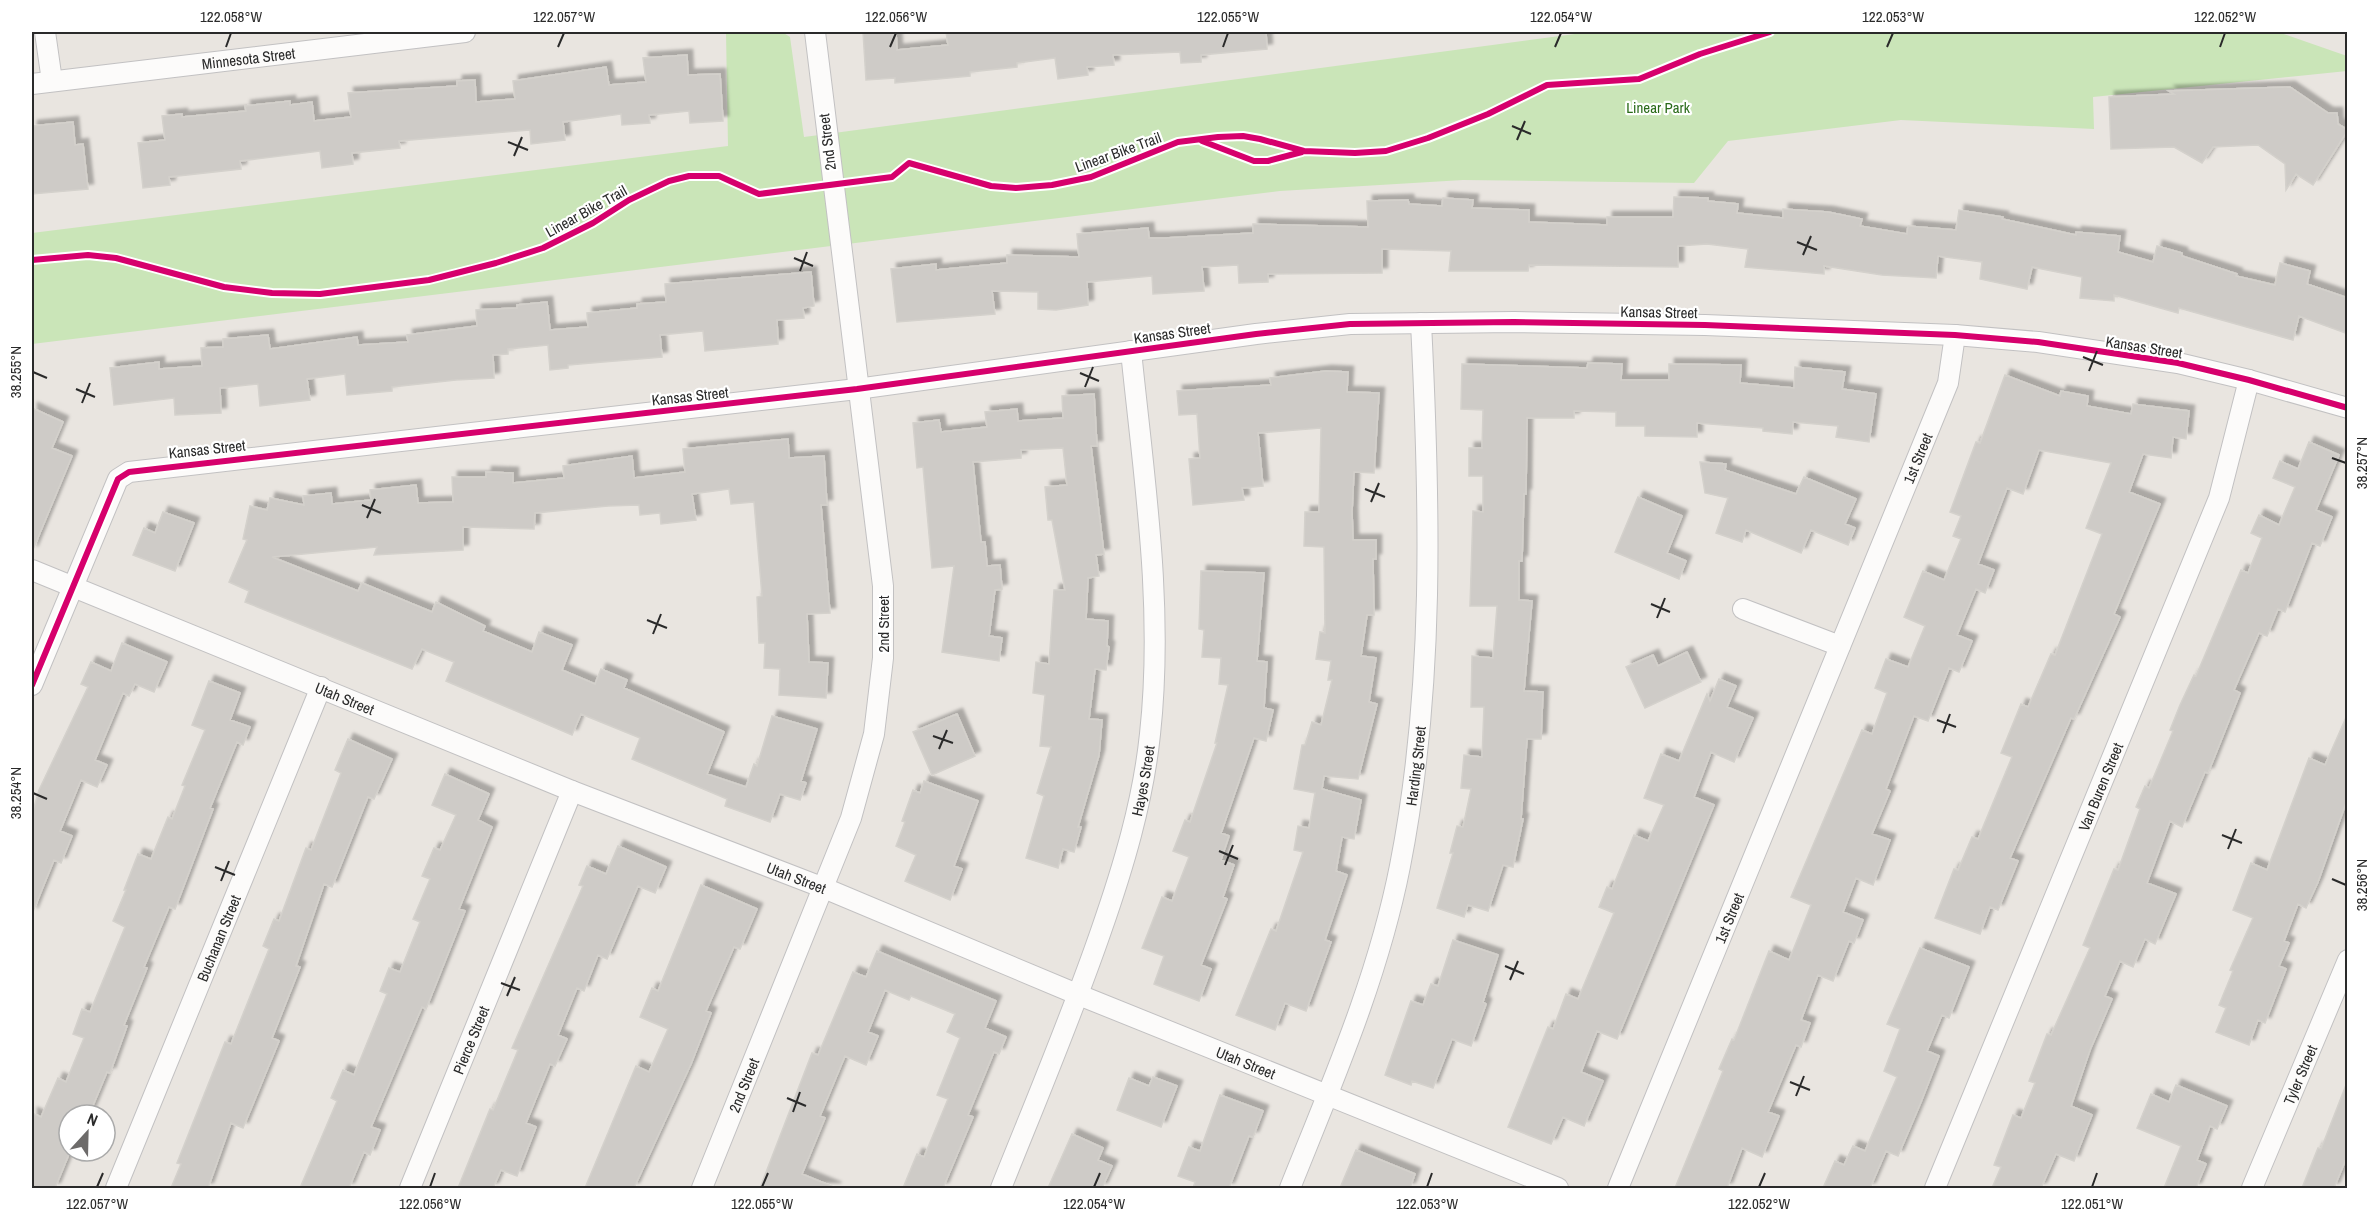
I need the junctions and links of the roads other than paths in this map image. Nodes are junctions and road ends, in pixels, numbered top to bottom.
1 (45, 32) edge
2 (465, 32) edge
3 (815, 32) edge
4 (52, 81) junction
5 (32, 84) edge
6 (1421, 323) junction
7 (1955, 335) junction
8 (1131, 351) junction
9 (2249, 380) junction
10 (858, 389) junction
11 (2348, 408) edge
12 (32, 570) edge
13 (71, 587) junction
14 (1743, 609) dead end
15 (1840, 646) junction
16 (32, 686) edge
17 (321, 687) junction
18 (572, 791) junction
19 (824, 888) junction
20 (2348, 960) edge
21 (1079, 995) junction
22 (1327, 1096) junction
23 (116, 1188) edge
24 (410, 1188) edge
25 (702, 1188) edge
26 (1001, 1188) edge
27 (1290, 1188) edge
28 (1558, 1188) edge
29 (1618, 1188) edge
30 (1935, 1188) edge
31 (2252, 1188) edge

1 - 4 street
2 - 4 street, Minnesota Street
3 - 10 street, 2nd Street
4 - 5 street, Minnesota Street
6 - 7 street, Kansas Street
6 - 8 street, Kansas Street
6 - 22 street, Harding Street
7 - 9 street, Kansas Street
7 - 15 street, 1st Street
8 - 10 street, Kansas Street
8 - 21 street, Hayes Street
9 - 11 street, Kansas Street
9 - 30 street, Van Buren Street
10 - 13 street, Kansas Street
10 - 19 street, 2nd Street
12 - 13 street, Utah Street
13 - 16 street, Kansas Street
13 - 17 street, Utah Street
14 - 15 street
15 - 29 street, 1st Street
17 - 18 street, Utah Street
17 - 23 street, Buchanan Street
18 - 19 street, Utah Street
18 - 24 street, Pierce Street
19 - 21 street, Utah Street
19 - 25 street, 2nd Street
20 - 31 street, Tyler Street
21 - 22 street, Utah Street
21 - 26 street, Hayes Street
22 - 27 street, Harding Street
22 - 28 street, Utah Street

